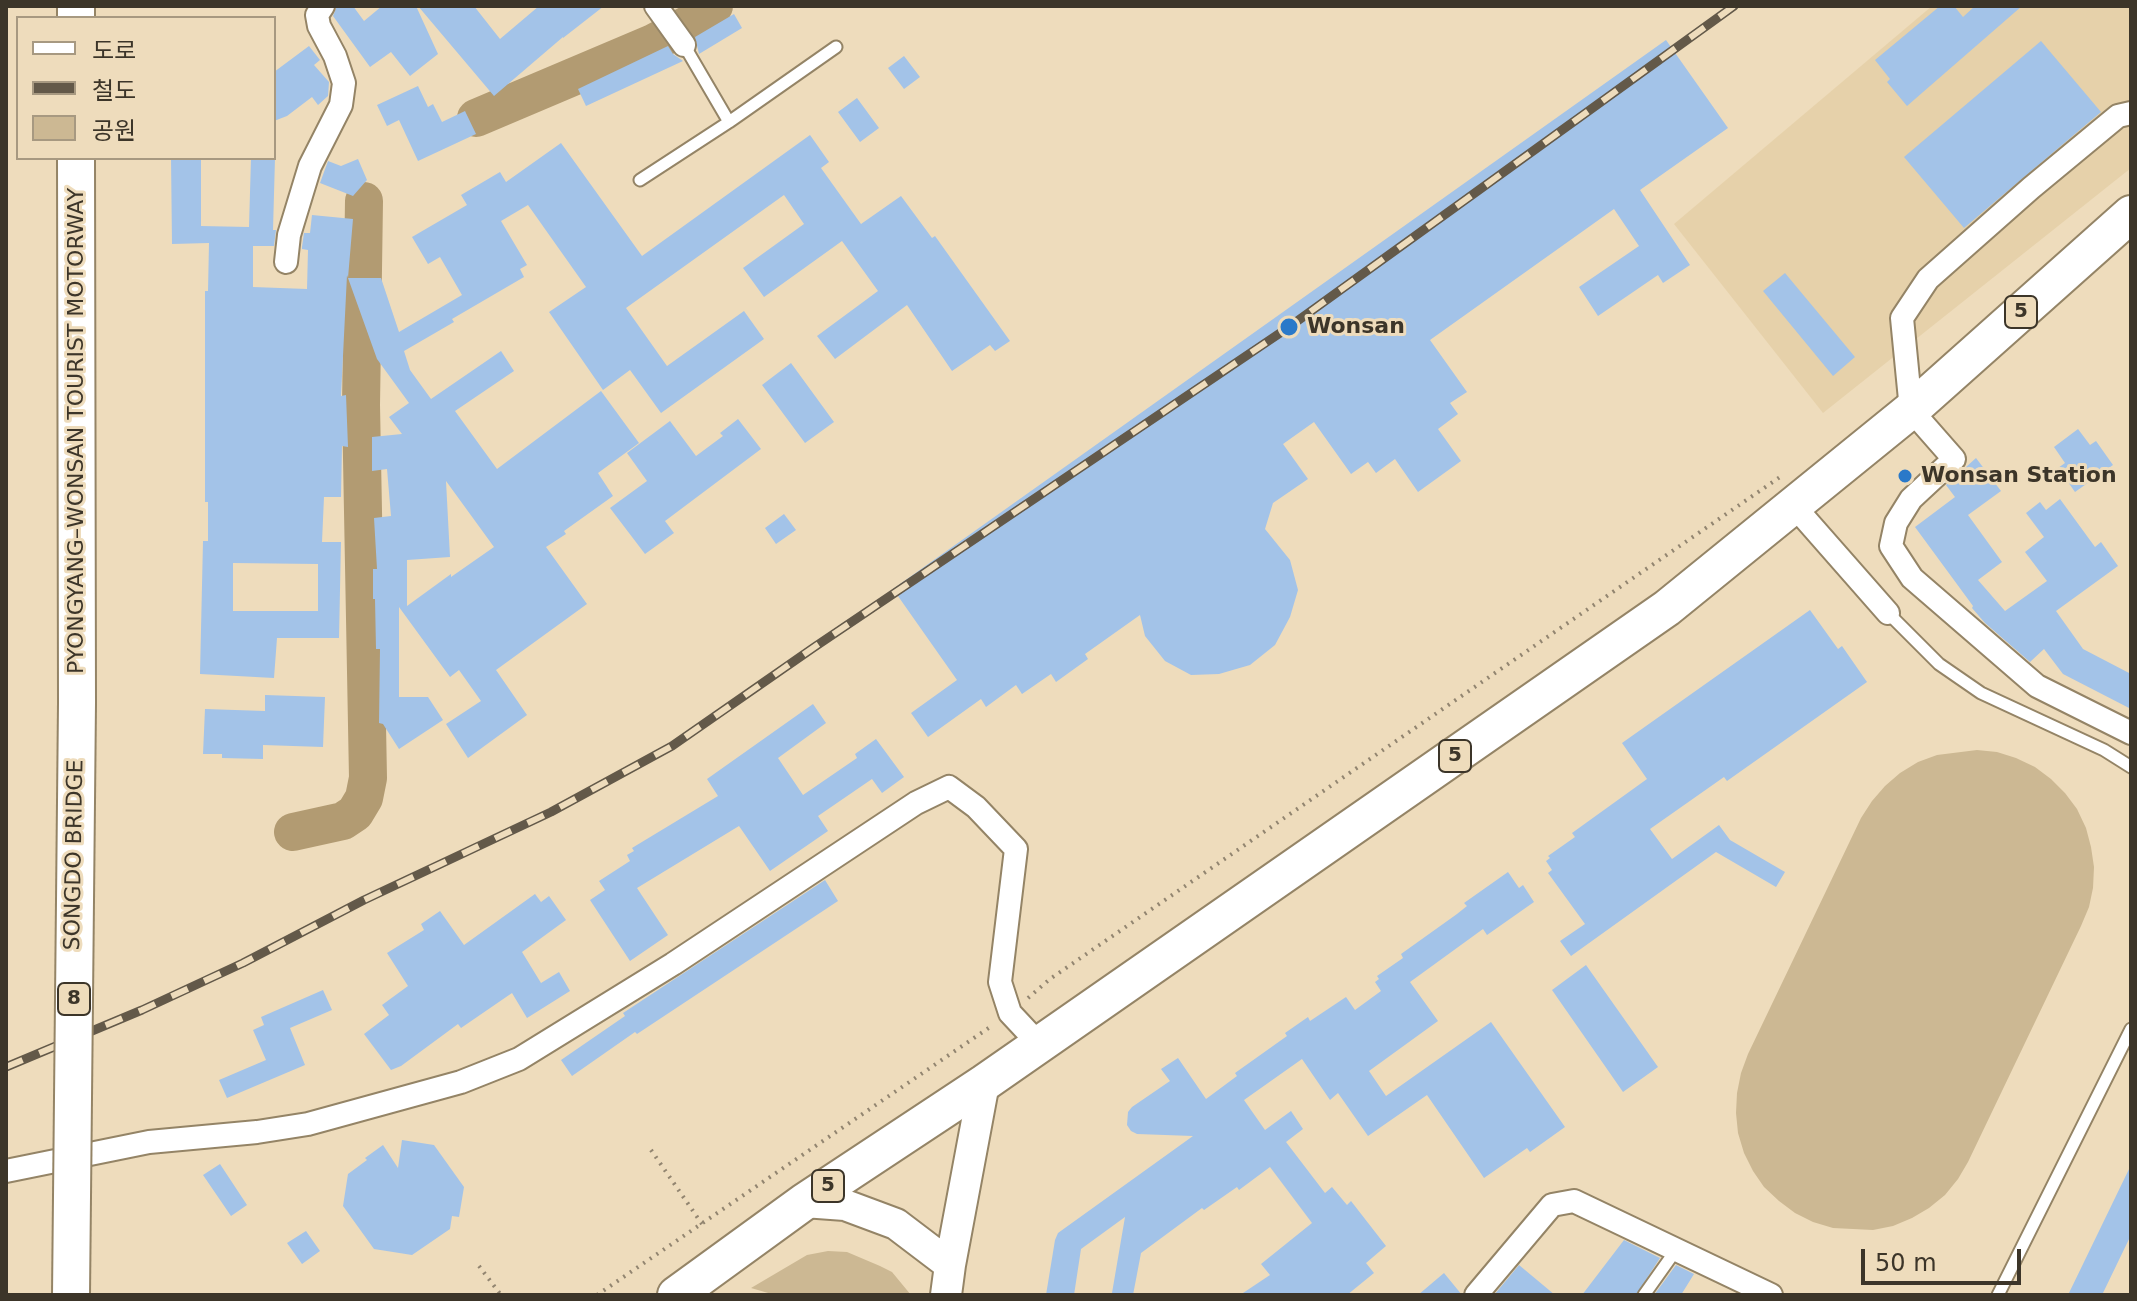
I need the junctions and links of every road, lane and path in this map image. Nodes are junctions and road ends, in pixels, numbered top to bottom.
1 (323, 6) edge
2 (662, 14) edge
3 (684, 45) joint
4 (836, 47) dead end
5 (2131, 113) edge
6 (729, 122) junction
7 (76, 160) edge
8 (640, 180) dead end
9 (2131, 214) edge
10 (286, 262) dead end
11 (1911, 410) junction
12 (1790, 489) junction
13 (1888, 613) joint
14 (77, 703) joint
15 (2131, 733) edge
16 (2131, 767) edge
17 (1010, 1013) junction
18 (2131, 1029) edge
19 (1039, 1044) junction
20 (984, 1083) junction
21 (651, 1150) dead end
22 (6, 1171) edge
23 (804, 1202) junction
24 (702, 1224) junction
25 (1676, 1250) junction
26 (950, 1265) junction
27 (479, 1266) dead end
28 (71, 1295) edge
29 (501, 1295) edge
30 (597, 1295) edge
31 (676, 1295) edge
32 (946, 1295) edge
33 (1476, 1295) edge
34 (1644, 1295) edge
35 (1771, 1295) edge
36 (1998, 1295) edge

1 - 10 street
2 - 3 street
3 - 6 lane
4 - 6 lane
5 - 11 street
6 - 8 lane
7 - 14 highway, PYONGYANG–WONSAN TOURIST MOTORWAY / 8
9 - 11 highway, 5
11 - 12 highway, 5
11 - 15 street
12 - 13 street
12 - 17 path
12 - 19 highway, 5
13 - 16 lane
14 - 28 highway, SONGDO BRIDGE / 8, bridge
17 - 19 street
17 - 22 street
17 - 24 path
18 - 36 lane
19 - 20 highway, 5
20 - 23 highway, 5
20 - 26 main road
21 - 24 path
23 - 26 main road
23 - 31 highway, 5
24 - 30 path
25 - 33 street
25 - 34 lane
25 - 35 street
26 - 32 main road
27 - 29 path

